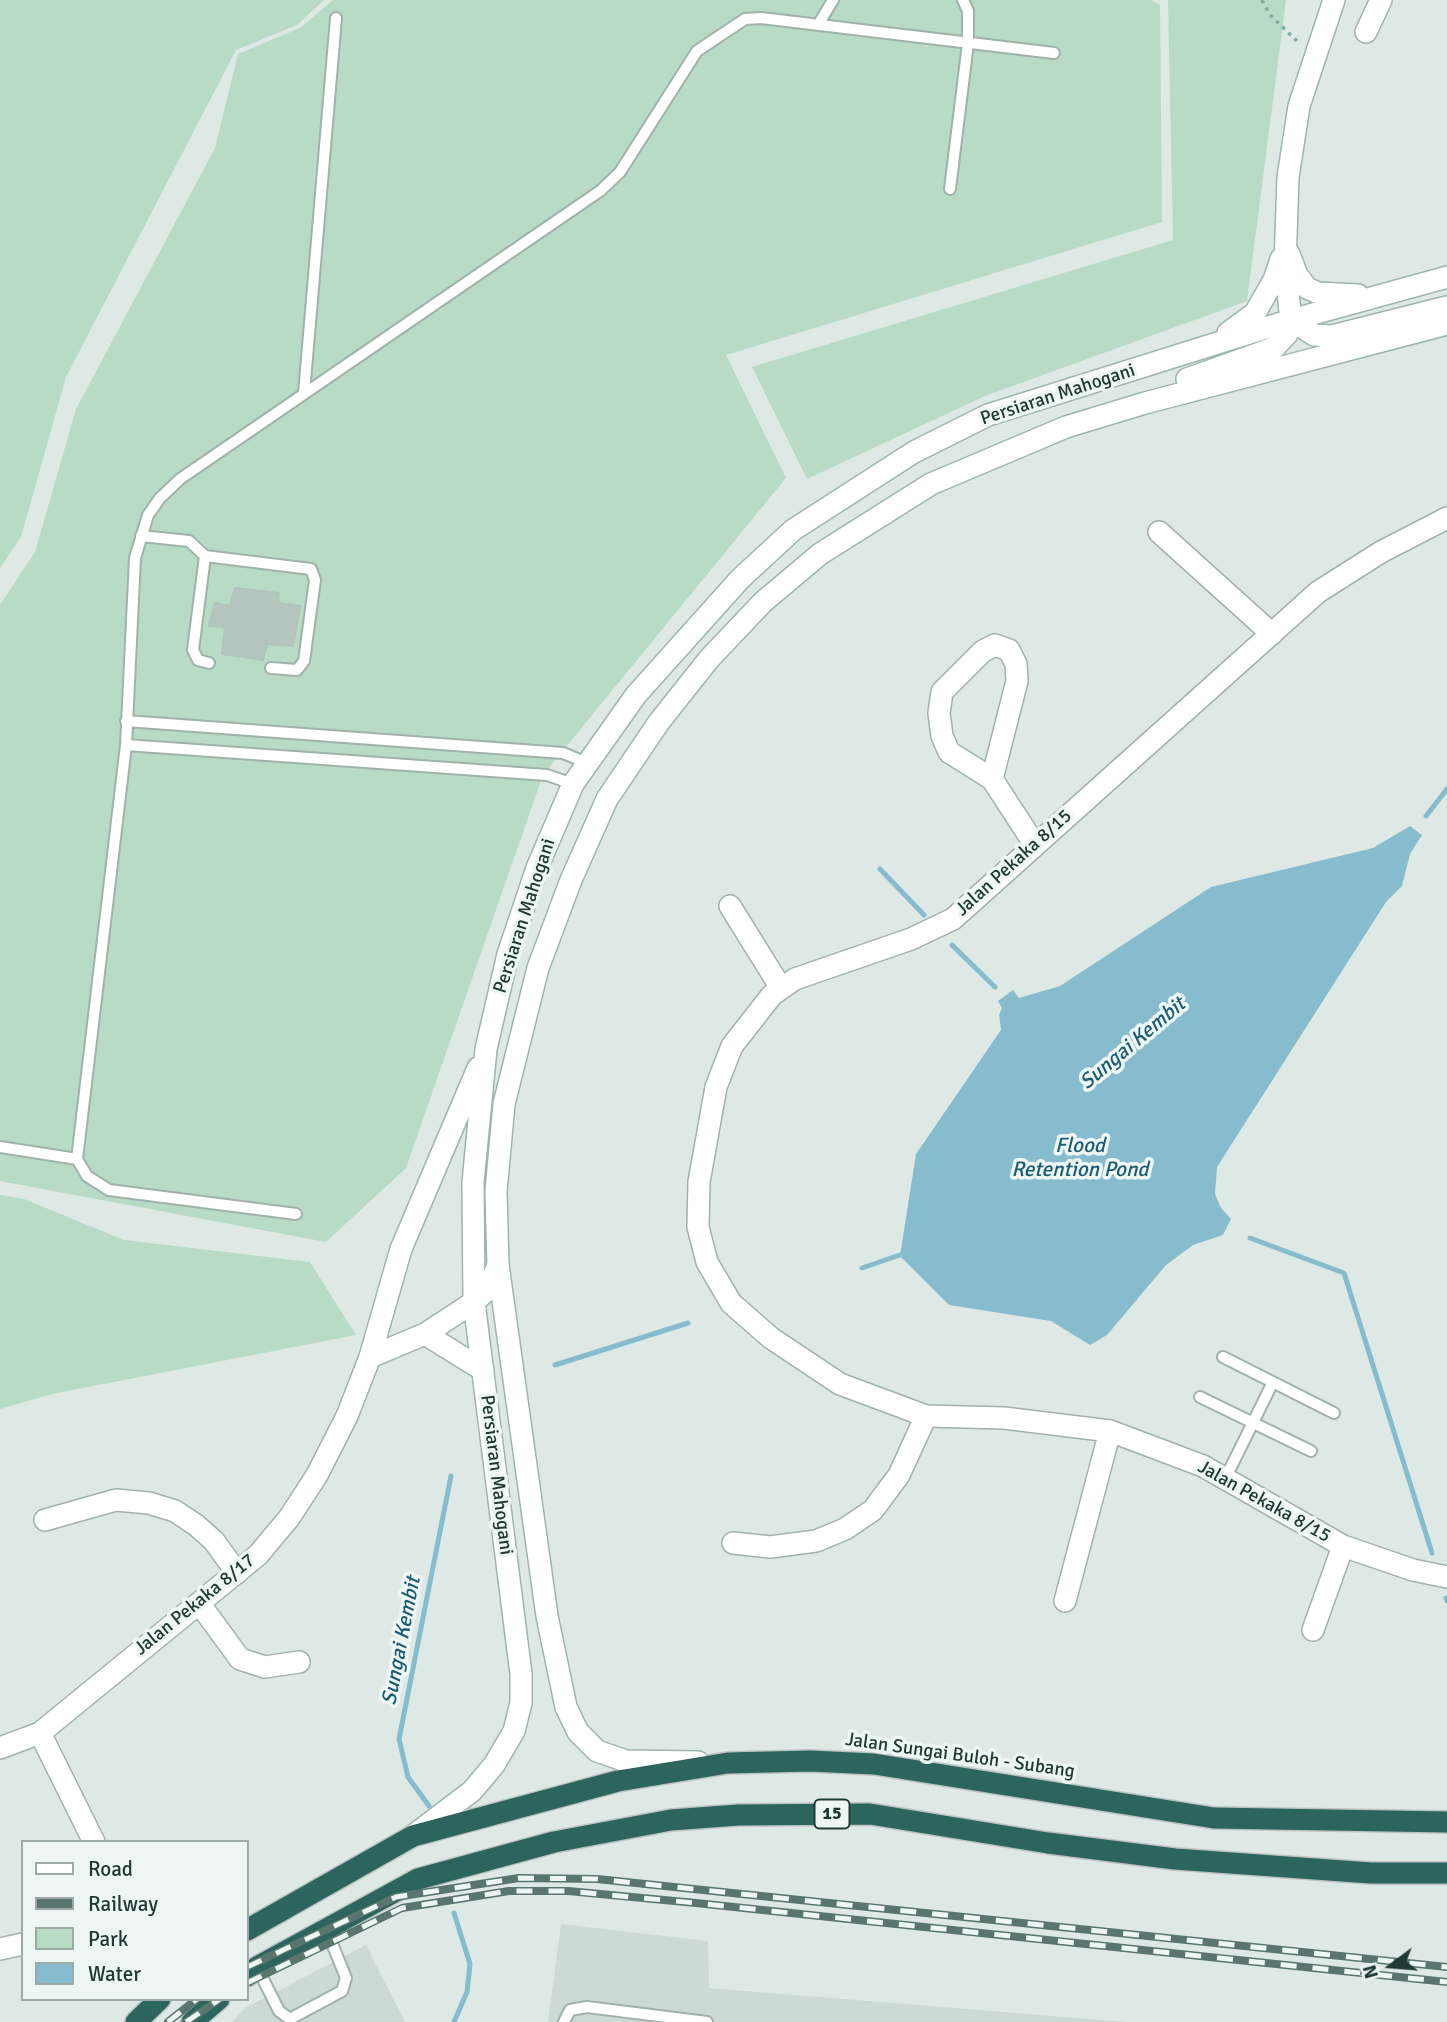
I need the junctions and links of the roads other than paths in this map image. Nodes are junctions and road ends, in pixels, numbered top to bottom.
1 (833, 0) edge
2 (963, 0) edge
3 (1334, 0) edge
4 (1381, 0) edge
5 (336, 18) dead end
6 (818, 25) junction
7 (1366, 32) dead end
8 (968, 43) junction
9 (1054, 53) dead end
10 (950, 189) dead end
11 (1285, 246) junction
12 (1447, 277) edge
13 (1385, 294) junction
14 (1447, 307) edge
15 (1291, 320) junction
16 (1447, 324) edge
17 (1205, 347) junction
18 (304, 393) junction
19 (1145, 403) junction
20 (1447, 518) edge
21 (1159, 532) dead end
22 (141, 536) junction
23 (205, 556) junction
24 (1272, 634) junction
25 (209, 663) dead end
26 (271, 668) dead end
27 (126, 721) junction
28 (126, 745) junction
29 (587, 764) junction
30 (992, 779) junction
31 (573, 784) junction
32 (1035, 845) junction
33 (730, 906) dead end
34 (781, 988) junction
35 (486, 1049) junction
36 (0, 1147) edge
37 (77, 1159) junction
38 (296, 1214) dead end
39 (498, 1265) junction
40 (474, 1302) junction
41 (425, 1334) junction
42 (370, 1357) junction
43 (1223, 1357) dead end
44 (483, 1370) junction
45 (1272, 1382) junction
46 (1200, 1397) dead end
47 (1334, 1413) dead end
48 (926, 1416) junction
49 (1253, 1422) junction
50 (1110, 1431) junction
51 (1311, 1451) dead end
52 (1225, 1479) junction
53 (45, 1520) dead end
54 (733, 1543) dead end
55 (1342, 1546) junction
56 (237, 1573) junction
57 (1447, 1577) edge
58 (1065, 1601) dead end
59 (199, 1603) junction
60 (1313, 1630) dead end
61 (299, 1662) dead end
62 (40, 1733) junction
63 (0, 1748) edge
64 (728, 1763) junction
65 (1447, 1822) edge
66 (413, 1836) junction
67 (93, 1840) edge
68 (1371, 1873) junction
69 (1447, 1873) edge
70 (1447, 1881) edge
71 (248, 1929) edge
72 (327, 1931) junction
73 (21, 1944) edge
74 (0, 1949) edge
75 (252, 1972) edge
76 (158, 2001) edge
77 (217, 2001) edge
78 (136, 2022) edge
79 (192, 2022) edge
80 (564, 2022) edge
81 (707, 2022) edge

1 - 6 lane
2 - 8 lane
3 - 11 main road
4 - 7 main road
5 - 18 lane
6 - 8 lane
6 - 18 lane
8 - 9 lane
8 - 10 lane
11 - 13 main road
11 - 15 main road
11 - 17 main road
12 - 13 main road, Persiaran Mahogani
13 - 15 main road, Persiaran Mahogani
14 - 15 main road
15 - 17 main road, Persiaran Mahogani
15 - 19 main road
16 - 19 main road, Persiaran Mahogani
17 - 29 main road, Persiaran Mahogani
18 - 22 lane
19 - 39 main road, Persiaran Mahogani
20 - 24 main road, Jalan Pekaka 8/15
21 - 24 main road
22 - 23 lane
22 - 27 lane
23 - 25 lane
23 - 26 lane
24 - 32 main road, Jalan Pekaka 8/15
27 - 28 lane
27 - 29 lane
28 - 31 lane
28 - 37 lane
29 - 31 main road, Persiaran Mahogani
30 - 30 main road
30 - 32 main road
31 - 35 main road, Persiaran Mahogani
32 - 34 main road, Jalan Pekaka 8/15
33 - 34 main road
34 - 48 main road, Jalan Pekaka 8/15
35 - 40 main road, Persiaran Mahogani
35 - 42 main road, Jalan Pekaka 8/17
36 - 37 lane
37 - 38 lane
39 - 40 main road
39 - 64 main road, Persiaran Mahogani
40 - 41 main road
40 - 44 main road, Persiaran Mahogani
41 - 42 main road
41 - 44 main road
42 - 56 main road, Jalan Pekaka 8/17
43 - 45 lane
44 - 66 main road, Persiaran Mahogani
45 - 47 lane
45 - 49 lane
46 - 49 lane
48 - 50 main road, Jalan Pekaka 8/15
48 - 54 main road
49 - 51 lane
49 - 52 lane
50 - 52 main road, Jalan Pekaka 8/15
50 - 58 main road
52 - 55 main road, Jalan Pekaka 8/15
53 - 56 main road
55 - 57 main road, Jalan Pekaka 8/15
55 - 60 main road
56 - 59 main road, Jalan Pekaka 8/17
59 - 61 main road
59 - 62 main road, Jalan Pekaka 8/17
62 - 63 main road, Jalan Pekaka 8/17
62 - 67 main road
64 - 65 highway, Jalan Sungai Buloh - Subang
64 - 66 highway, Jalan Sungai Buloh - Subang
66 - 71 highway, Jalan Sungai Buloh - Subang
68 - 69 highway, 15
68 - 70 main road
68 - 72 highway, 15
72 - 75 highway, 15
72 - 75 lane
73 - 74 main road
76 - 78 highway
77 - 79 highway
80 - 81 lane

